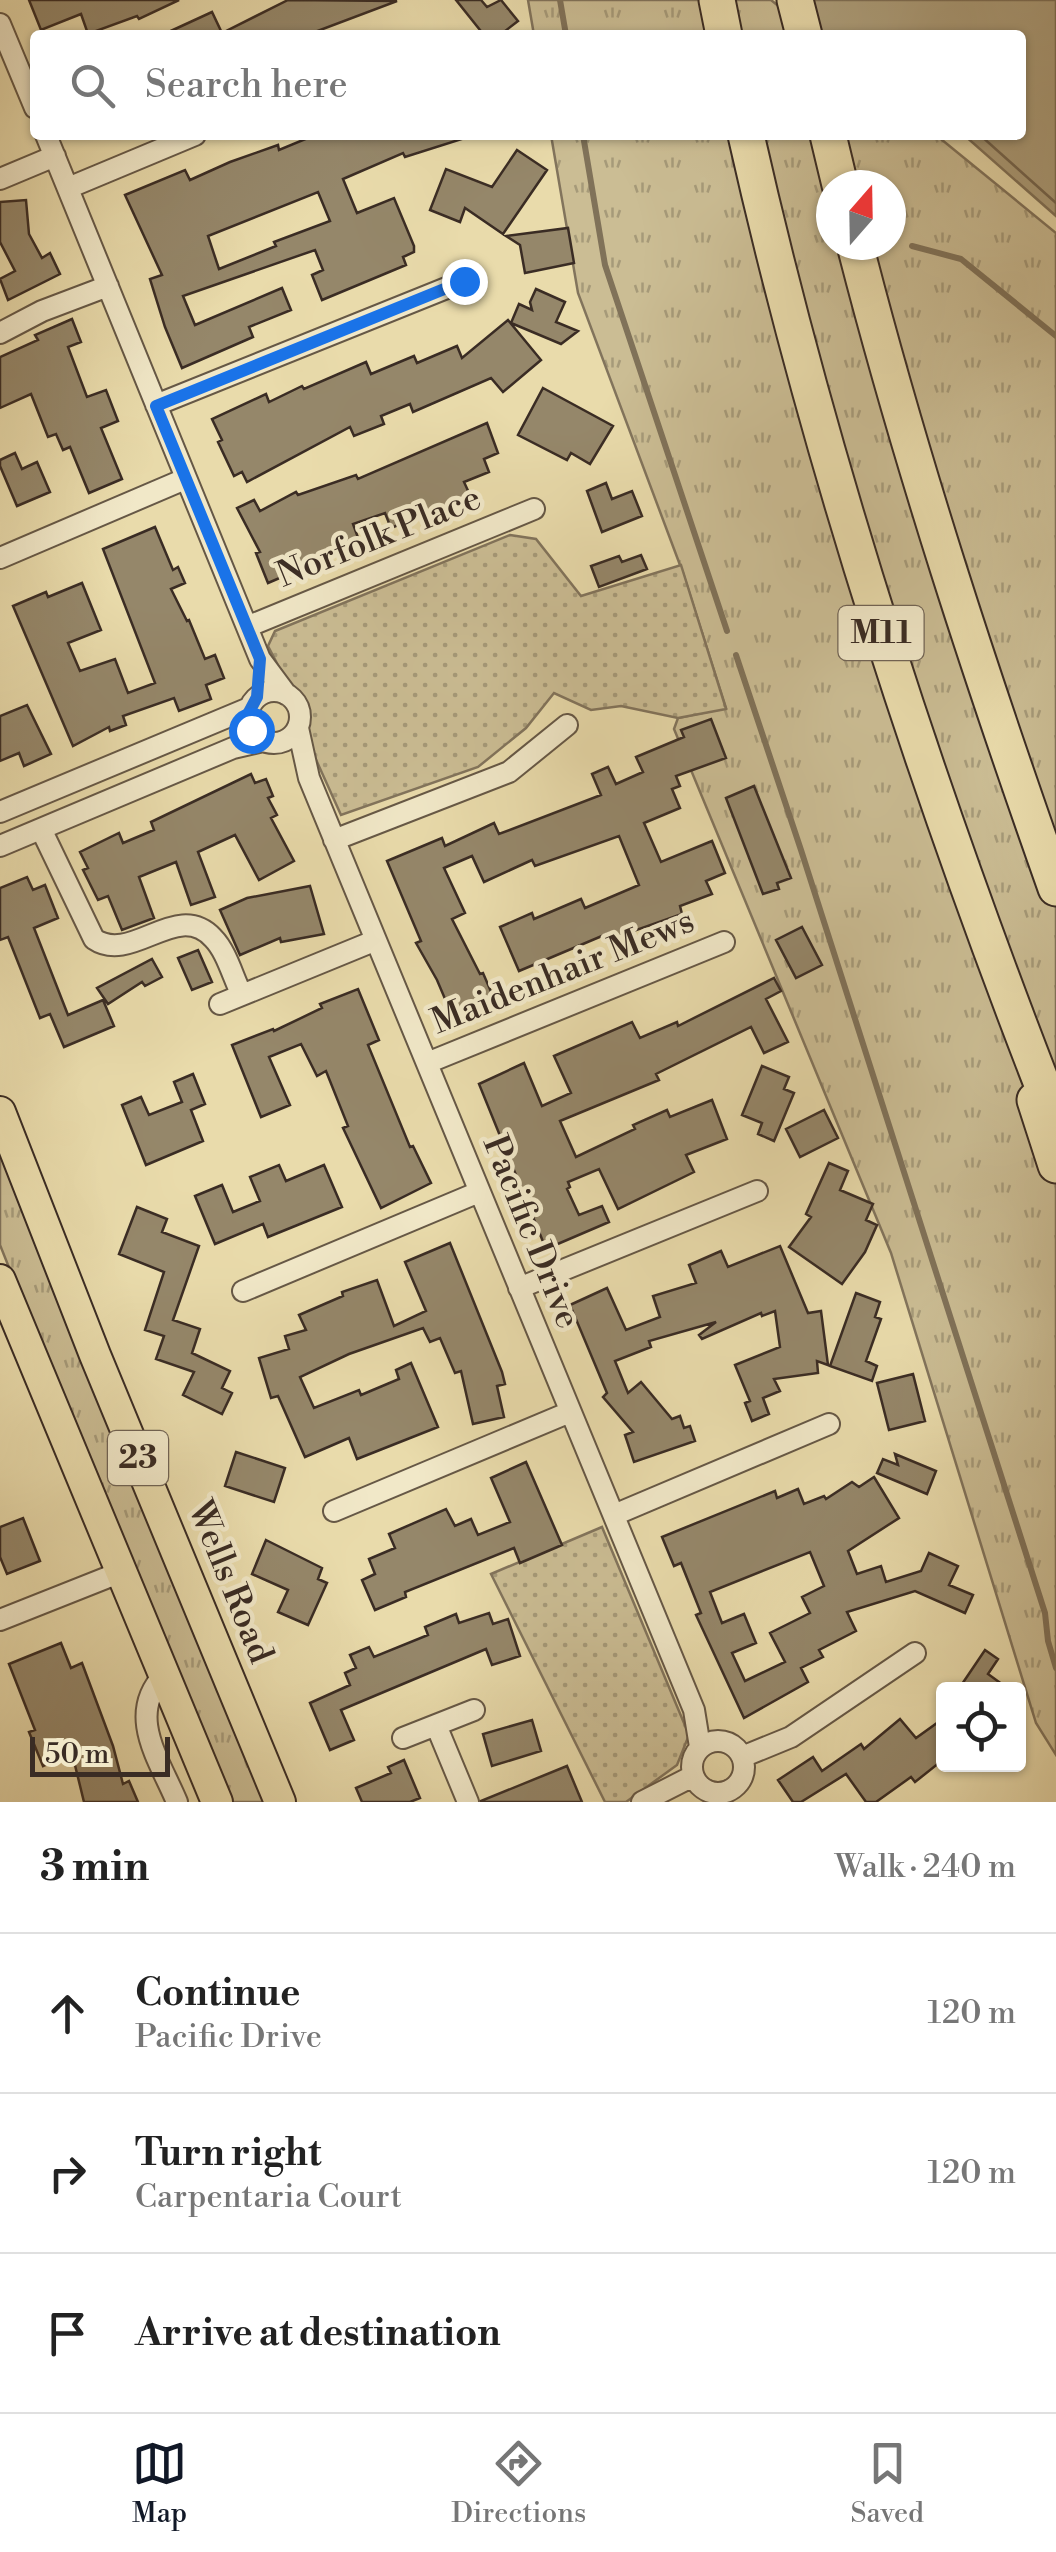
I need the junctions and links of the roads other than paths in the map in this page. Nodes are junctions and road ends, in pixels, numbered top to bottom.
1 (717, 0) edge
2 (795, 0) edge
3 (0, 24) edge
4 (723, 30) edge
5 (803, 30) edge
6 (30, 96) edge
7 (48, 140) edge
8 (183, 140) edge
9 (747, 140) edge
10 (829, 140) edge
11 (55, 156) junction
12 (836, 170) edge
13 (0, 179) edge
14 (68, 188) junction
15 (859, 260) edge
16 (464, 281) dead end
17 (108, 286) junction
18 (0, 332) edge
19 (156, 406) junction
20 (186, 479) junction
21 (534, 509) dead end
22 (0, 558) edge
23 (248, 626) junction
24 (260, 659) junction
25 (286, 694) junction
26 (253, 702) junction
27 (567, 725) dead end
28 (298, 728) junction
29 (270, 742) junction
30 (124, 761) junction
31 (308, 778) junction
32 (135, 791) junction
33 (0, 812) edge
34 (41, 830) junction
35 (334, 840) junction
36 (0, 846) edge
37 (1056, 888) edge
38 (374, 941) junction
39 (724, 942) dead end
40 (987, 944) junction
41 (242, 995) junction
42 (220, 1004) dead end
43 (427, 1063) junction
44 (0, 1112) edge
45 (1056, 1120) edge
46 (1056, 1166) edge
47 (757, 1191) dead end
48 (479, 1192) junction
49 (0, 1280) edge
50 (519, 1288) junction
51 (242, 1290) dead end
52 (570, 1412) junction
53 (829, 1424) dead end
54 (334, 1511) dead end
55 (614, 1515) junction
56 (121, 1572) junction
57 (0, 1620) edge
58 (915, 1653) dead end
59 (164, 1675) junction
60 (474, 1710) dead end
61 (694, 1710) junction
62 (436, 1725) junction
63 (403, 1738) dead end
64 (722, 1741) junction
65 (700, 1747) junction
66 (742, 1758) junction
67 (693, 1776) junction
68 (738, 1794) edge
69 (720, 1798) edge
70 (177, 1802) edge
71 (216, 1802) edge
72 (280, 1802) edge
73 (468, 1802) edge
74 (642, 1802) edge

1 - 4 highway
2 - 5 highway
3 - 6 street
7 - 11 street
8 - 14 street
9 - 40 highway, M11
10 - 12 highway
11 - 13 street
11 - 14 street
14 - 17 street
15 - 37 highway, M11
16 - 19 street
17 - 18 street
17 - 19 street
19 - 20 street
20 - 22 street
20 - 23 street
21 - 23 street, Norfolk Place
23 - 24 street
24 - 25 street
24 - 26 street
25 - 26 street
25 - 28 street
26 - 29 street
26 - 30 street
27 - 35 street
28 - 29 street
28 - 31 street, Pacific Drive
29 - 31 street, Pacific Drive
29 - 32 street
30 - 32 street
30 - 33 street
31 - 35 street, Pacific Drive
32 - 34 street
34 - 36 street
34 - 41 street
35 - 38 street, Pacific Drive
38 - 41 street
38 - 43 street, Pacific Drive
39 - 43 street, Maidenhair Mews
40 - 45 highway, M11
40 - 46 highway
41 - 42 street
43 - 48 street, Pacific Drive
44 - 72 main road, Wells Road / 23
47 - 50 street
48 - 50 street, Pacific Drive
48 - 51 street
49 - 56 main road, 23
50 - 52 street, Pacific Drive
52 - 54 street
52 - 55 street, Pacific Drive
53 - 55 street
55 - 61 street, Pacific Drive
56 - 57 street
56 - 59 main road, 23
58 - 66 street
59 - 70 street
59 - 71 main road, 23
60 - 62 street
61 - 64 street, Pacific Drive
61 - 65 street, Pacific Drive
62 - 63 street
62 - 73 street
64 - 65 street
64 - 66 street
65 - 67 street
66 - 68 street
67 - 69 street
67 - 74 street
68 - 69 street

